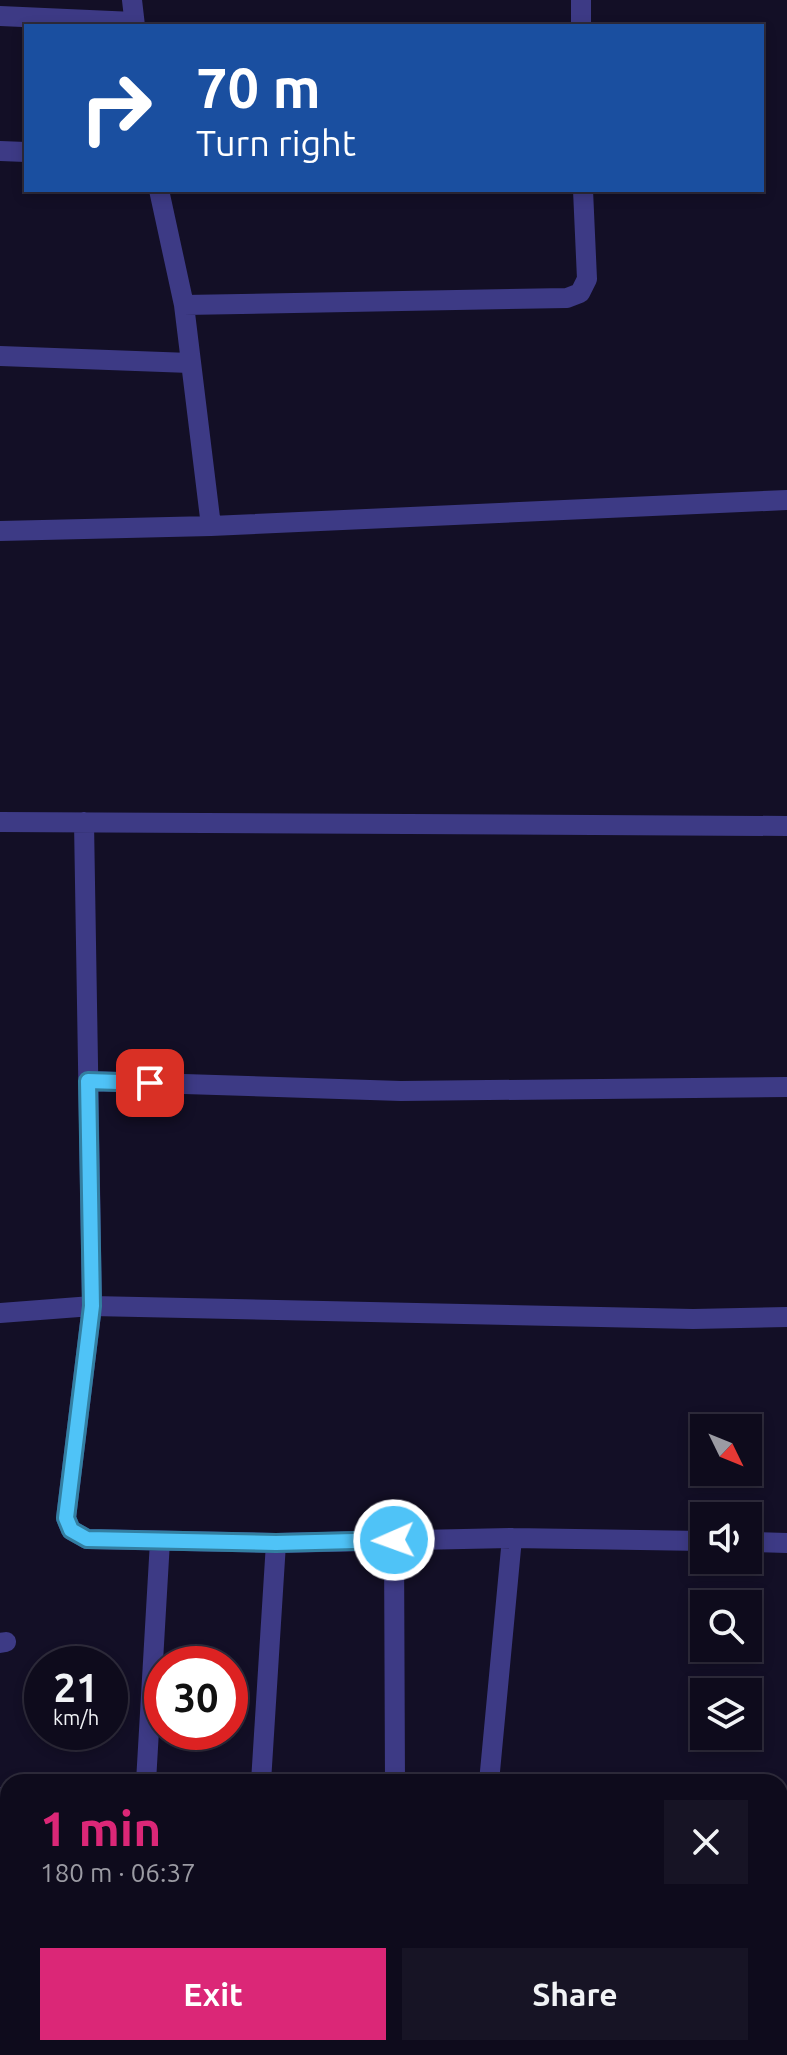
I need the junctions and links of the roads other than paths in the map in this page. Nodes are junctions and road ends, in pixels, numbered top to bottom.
1 (132, 0) edge
2 (581, 0) edge
3 (0, 16) edge
4 (134, 24) edge
5 (581, 24) edge
6 (0, 151) edge
7 (24, 152) edge
8 (159, 192) edge
9 (583, 192) edge
10 (184, 305) junction
11 (0, 356) edge
12 (190, 363) junction
13 (787, 500) edge
14 (211, 526) junction
15 (0, 531) edge
16 (0, 822) edge
17 (84, 822) junction
18 (787, 826) edge
19 (88, 1081) junction
20 (787, 1087) edge
21 (92, 1306) junction
22 (0, 1313) edge
23 (787, 1317) edge
24 (512, 1538) junction
25 (394, 1540) junction
26 (160, 1541) junction
27 (690, 1541) edge
28 (762, 1542) edge
29 (276, 1543) junction
30 (787, 1543) edge
31 (146, 1774) edge
32 (262, 1774) edge
33 (395, 1774) edge
34 (490, 1774) edge

1 - 4 street
2 - 5 street
3 - 4 street
6 - 7 street
8 - 10 street
9 - 10 street
10 - 12 street
11 - 12 street
12 - 14 street
13 - 14 street
14 - 15 street
16 - 17 street
17 - 18 street
17 - 19 street
19 - 20 street
19 - 21 street
21 - 22 street
21 - 23 street
21 - 26 street
24 - 25 street
24 - 27 street
24 - 34 street
25 - 29 street
25 - 33 street
26 - 29 street
26 - 31 street
28 - 30 street
29 - 32 street

